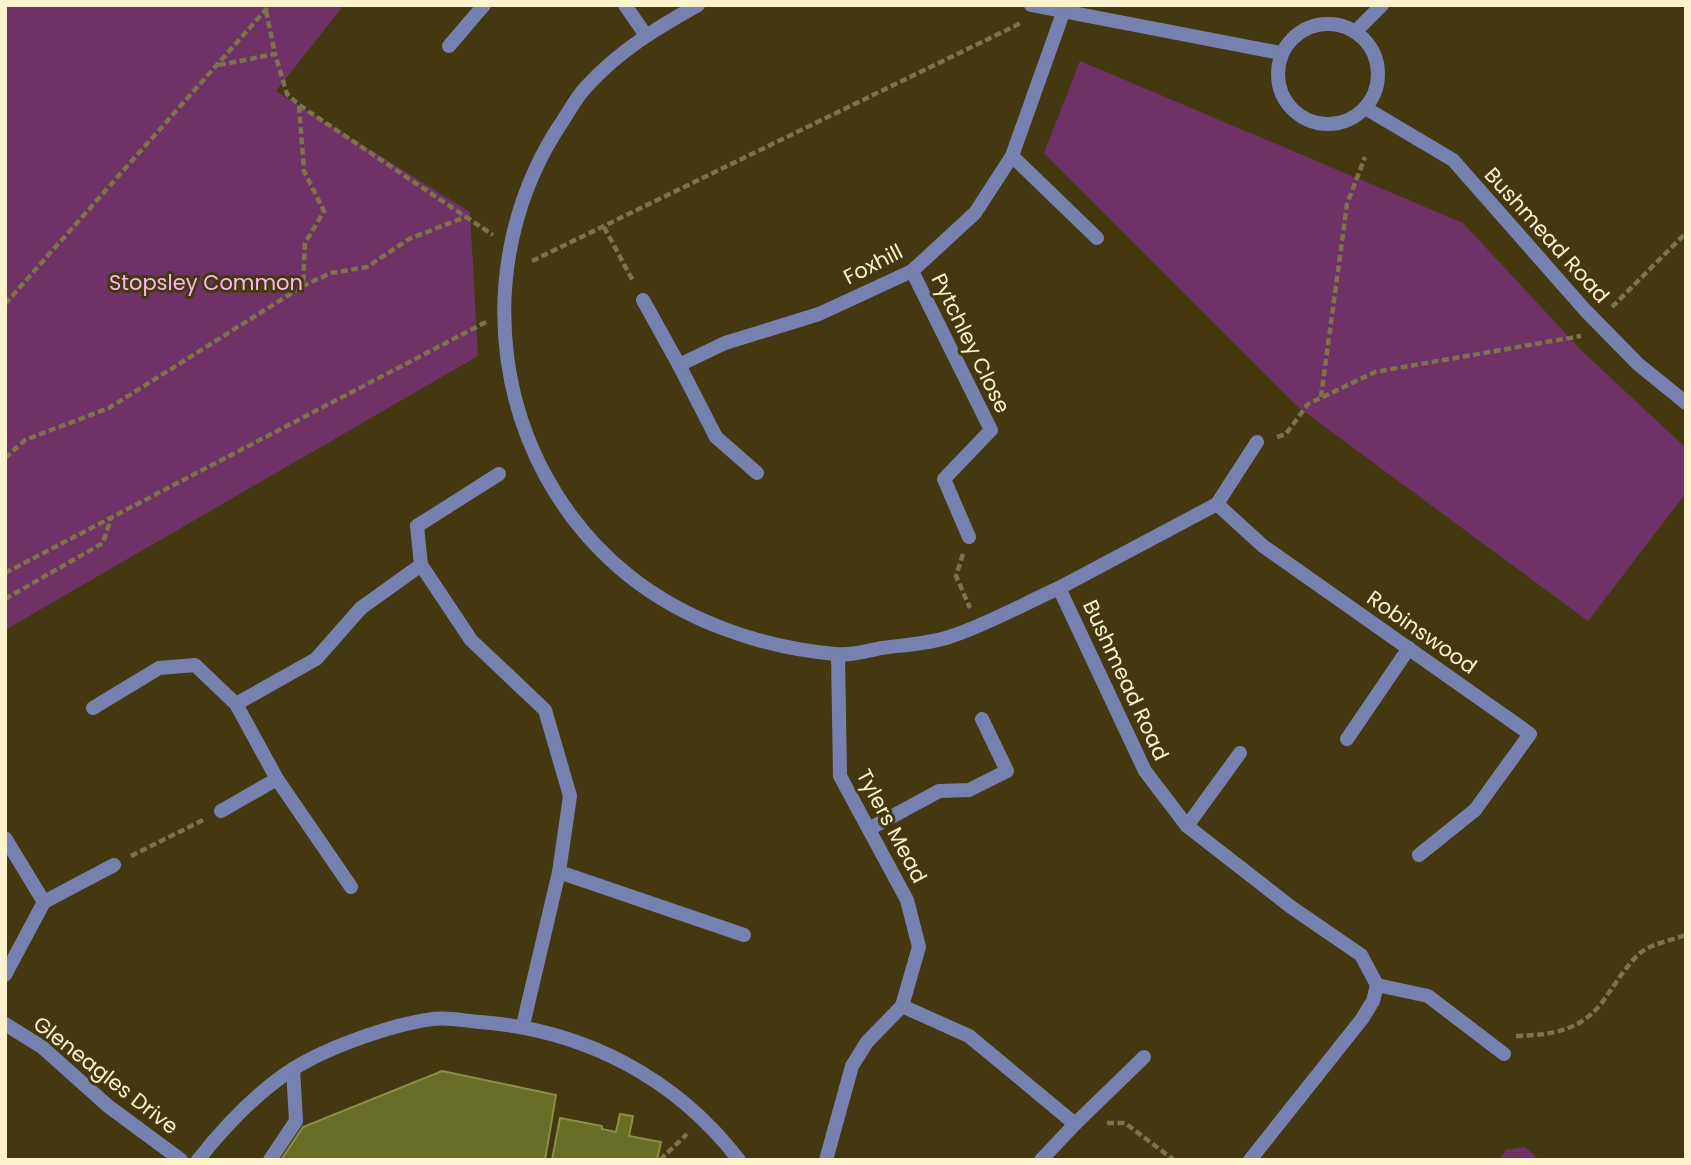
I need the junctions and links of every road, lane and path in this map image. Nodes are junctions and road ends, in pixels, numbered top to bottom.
1 (484, 5) edge
2 (625, 5) edge
3 (698, 5) edge
4 (1031, 5) edge
5 (1382, 5) edge
6 (268, 8) edge
7 (1063, 13) junction
8 (1355, 33) junction
9 (645, 34) junction
10 (449, 46) dead end
11 (1281, 53) junction
12 (275, 54) junction
13 (217, 66) junction
14 (299, 105) junction
15 (1367, 109) junction
16 (1012, 156) junction
17 (1364, 157) dead end
18 (465, 217) junction
19 (604, 227) junction
20 (1686, 233) edge
21 (1097, 238) dead end
22 (508, 245) junction
23 (912, 271) junction
24 (506, 274) junction
25 (303, 286) junction
26 (643, 300) joint
27 (5, 304) edge
28 (1612, 307) dead end
29 (502, 313) junction
30 (1582, 336) dead end
31 (679, 365) junction
32 (1321, 398) junction
33 (1686, 403) edge
34 (1257, 442) joint
35 (5, 458) edge
36 (757, 473) dead end
37 (499, 474) dead end
38 (1217, 504) junction
39 (110, 518) junction
40 (969, 537) joint
41 (421, 565) junction
42 (5, 573) edge
43 (1059, 588) junction
44 (5, 599) edge
45 (977, 625) junction
46 (1409, 648) junction
47 (838, 655) junction
48 (236, 704) junction
49 (93, 708) dead end
50 (982, 719) dead end
51 (1347, 738) dead end
52 (1240, 753) dead end
53 (277, 779) junction
54 (221, 811) joint
55 (1187, 827) junction
56 (869, 829) junction
57 (5, 838) edge
58 (1419, 855) dead end
59 (114, 865) joint
60 (559, 872) junction
61 (351, 887) dead end
62 (44, 902) junction
63 (744, 935) dead end
64 (1686, 935) edge
65 (5, 975) edge
66 (1377, 985) junction
67 (902, 1006) junction
68 (5, 1024) edge
69 (523, 1026) junction
70 (1515, 1036) dead end
71 (1504, 1054) dead end
72 (1144, 1057) dead end
73 (293, 1069) junction
74 (703, 1120) junction
75 (1075, 1124) junction
76 (181, 1160) edge
77 (198, 1160) edge
78 (270, 1160) edge
79 (660, 1160) edge
80 (739, 1160) edge
81 (826, 1160) edge
82 (1041, 1160) edge
83 (1174, 1160) edge
84 (1250, 1160) edge

1 - 10 street
2 - 9 street
3 - 9 street, Bushmead Road
4 - 7 street
5 - 8 street
6 - 12 path
6 - 13 path
7 - 11 street
7 - 16 street, Foxhill
7 - 19 path
8 - 11 street
8 - 15 street
9 - 22 street, Bushmead Road
11 - 15 street
12 - 13 path
12 - 14 path
13 - 27 path
14 - 18 path
14 - 25 path
15 - 33 street, Bushmead Road
16 - 21 street
16 - 23 street, Foxhill
17 - 32 path
18 - 22 path
18 - 25 path
19 - 24 path
19 - 26 path
20 - 28 path
22 - 24 street, Bushmead Road
23 - 31 street, Foxhill
23 - 40 street, Pytchley Close
24 - 29 street, Bushmead Road
25 - 35 path
26 - 31 street
29 - 39 path
29 - 47 street, Bushmead Road
30 - 32 path
31 - 36 street
32 - 34 path
34 - 38 street
37 - 41 street
38 - 43 street
38 - 46 street, Robinswood
39 - 42 path
39 - 44 path
40 - 45 path
41 - 48 street
41 - 60 street
43 - 45 street, Bushmead Road
43 - 55 street, Bushmead Road
45 - 47 street, Bushmead Road
46 - 51 street
46 - 58 street, Robinswood
47 - 56 street, Tylers Mead
48 - 49 street
48 - 53 street
50 - 56 street
52 - 55 street
53 - 54 street
53 - 61 street
54 - 59 path
55 - 66 street, Bushmead Road
56 - 67 street, Tylers Mead
57 - 62 street
59 - 62 street
60 - 63 street
60 - 69 street
62 - 65 street
64 - 70 path
66 - 71 street
66 - 84 street
67 - 75 street
67 - 81 street, Tylers Mead
68 - 76 street, Gleneagles Drive
69 - 73 street
69 - 74 street
72 - 75 street
73 - 77 street
73 - 78 street
74 - 79 path
74 - 80 street
75 - 82 street
75 - 83 path

